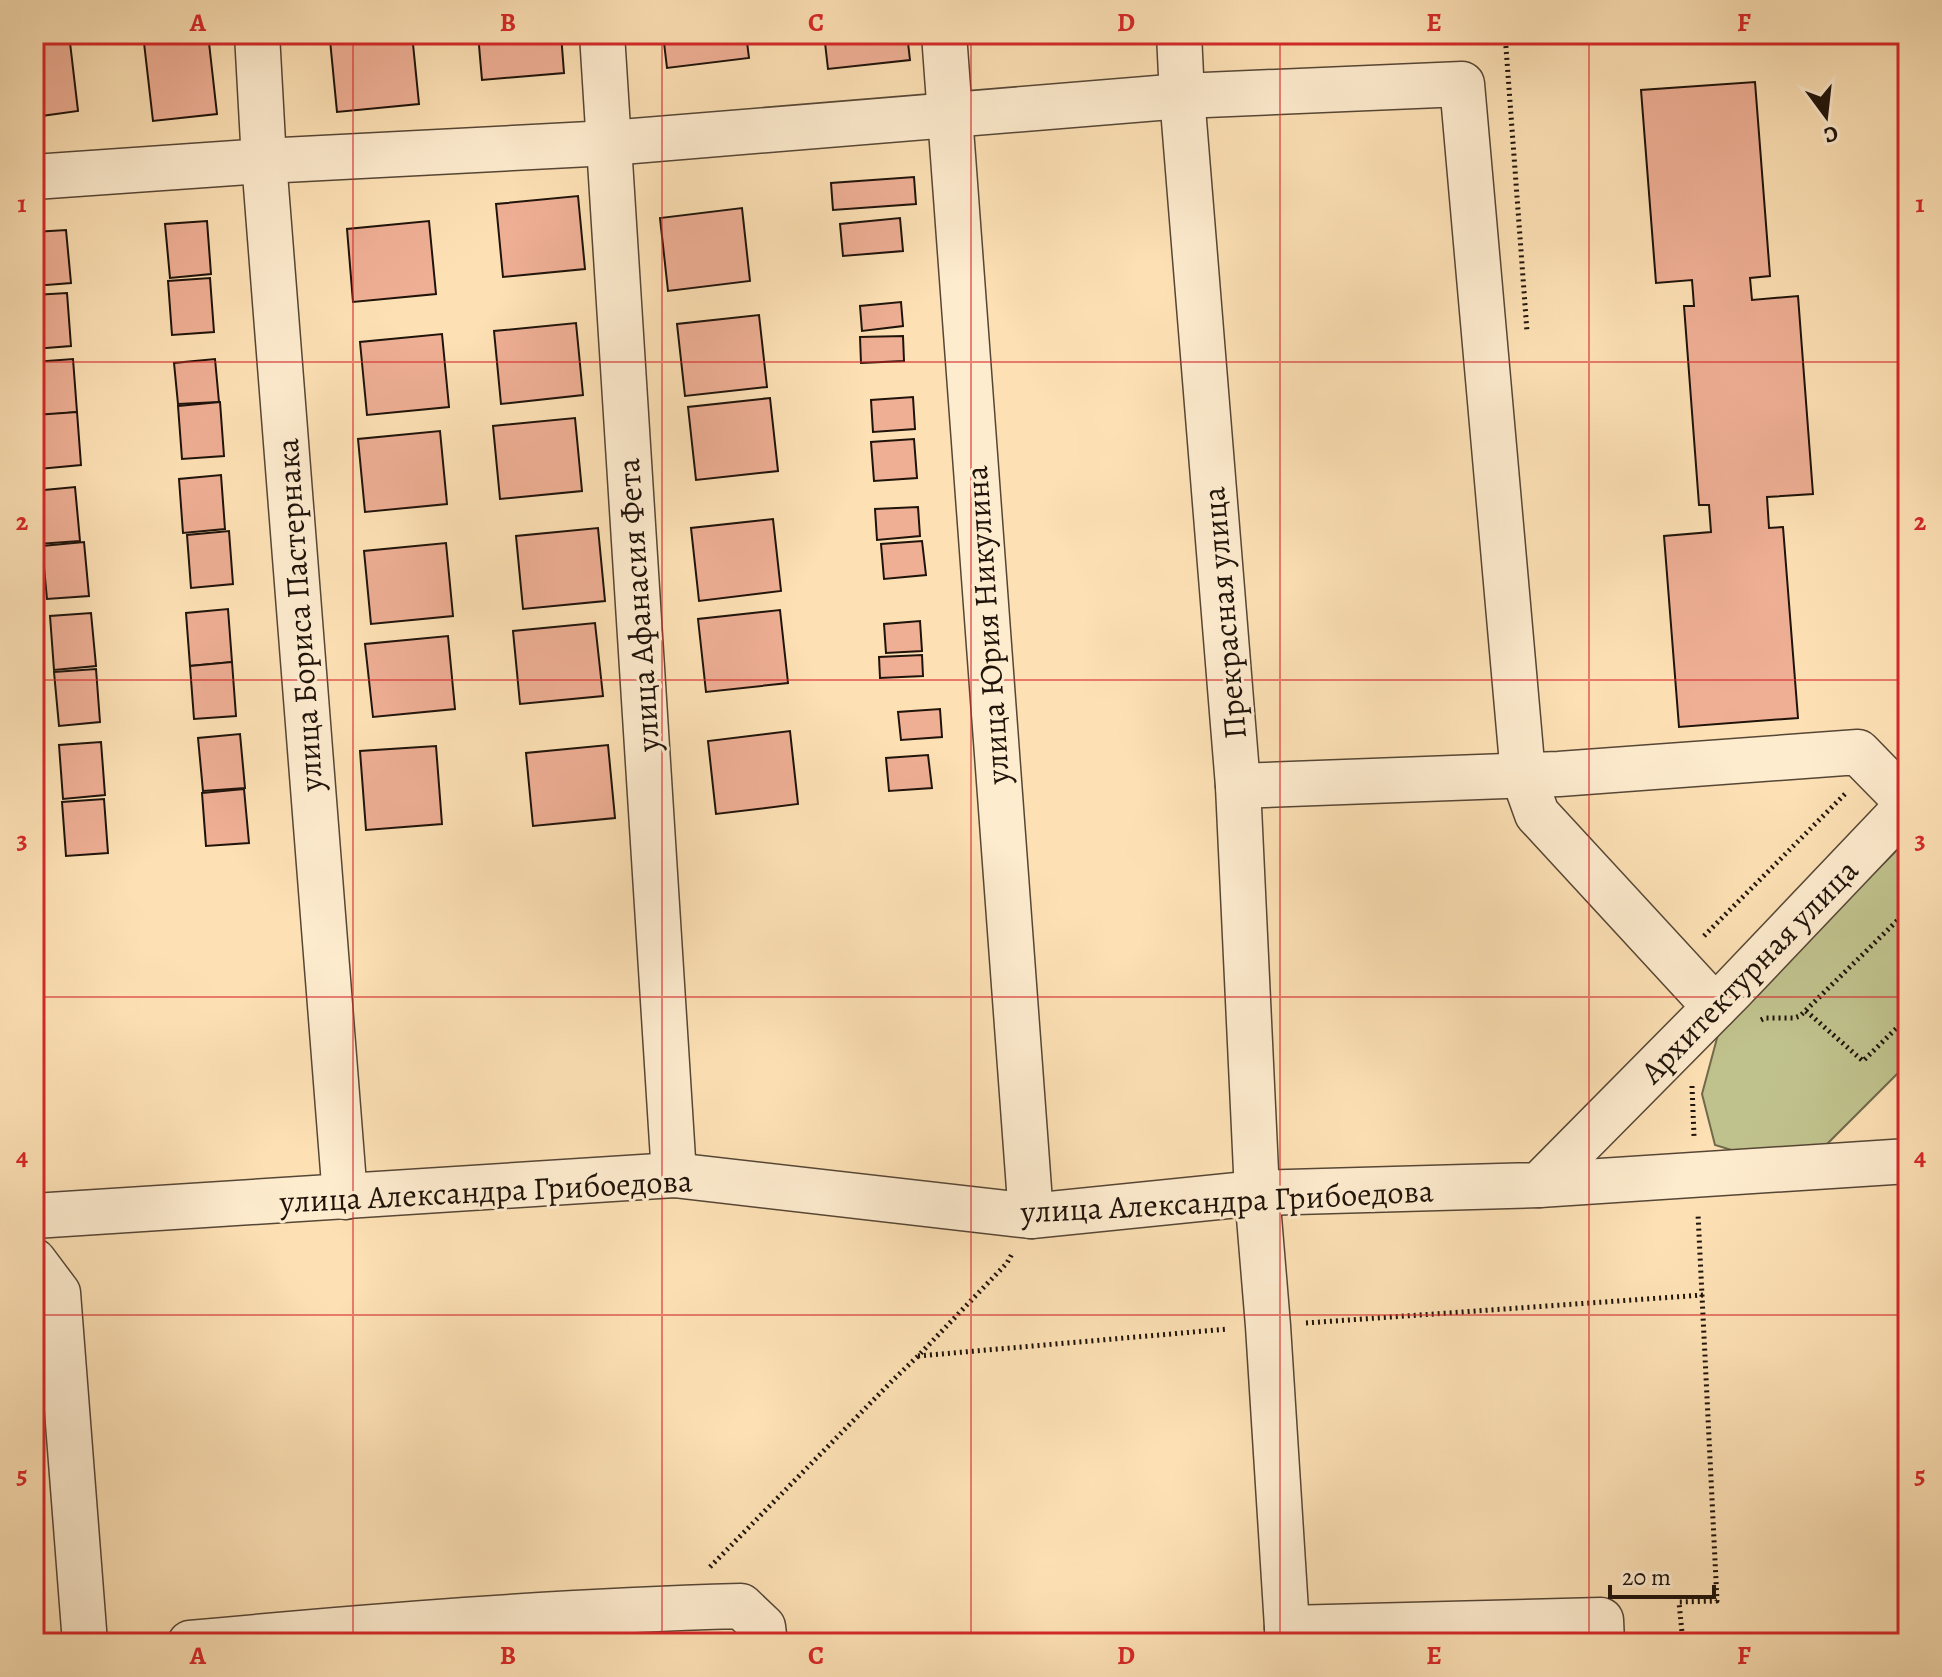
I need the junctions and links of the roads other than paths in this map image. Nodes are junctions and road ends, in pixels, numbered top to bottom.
1 (257, 34) edge
2 (602, 34) edge
3 (944, 34) edge
4 (1179, 34) edge
5 (1182, 96) junction
6 (950, 115) junction
7 (609, 143) junction
8 (264, 161) junction
9 (34, 177) edge
10 (1523, 775) junction
11 (1238, 786) junction
12 (1908, 804) edge
13 (1724, 998) junction
14 (1908, 1161) edge
15 (674, 1175) junction
16 (1539, 1185) junction
17 (1257, 1193) junction
18 (345, 1197) junction
19 (34, 1216) edge
20 (1031, 1216) junction
21 (34, 1261) edge
22 (608, 1627) edge
23 (1602, 1631) edge
24 (445, 1632) edge
25 (1287, 1636) edge
26 (284, 1638) edge
27 (85, 1643) edge
28 (190, 1643) edge
29 (765, 1643) edge

1 - 8 street, улица Бориса Пастернака
2 - 7 street, улица Афанасия Фета
3 - 6 street, улица Юрия Никулина
4 - 5 street, Прекрасная улица
5 - 6 street
5 - 10 street
5 - 11 street, Прекрасная улица
6 - 7 street
6 - 20 street, улица Юрия Никулина
7 - 8 street
7 - 15 street, улица Афанасия Фета
8 - 9 street
8 - 18 street, улица Бориса Пастернака
10 - 11 street
10 - 12 street
10 - 13 street
11 - 17 street, Прекрасная улица
12 - 13 street, Архитектурная улица
13 - 16 street, Архитектурная улица
14 - 16 street, улица Александра Грибоедова
15 - 18 street, улица Александра Грибоедова
15 - 20 street, улица Александра Грибоедова
16 - 17 street, улица Александра Грибоедова
17 - 20 street, улица Александра Грибоедова
17 - 25 street, Прекрасная улица
18 - 19 street, улица Александра Грибоедова
21 - 27 street
22 - 24 street
22 - 29 street
23 - 25 street
24 - 26 street
26 - 28 street

